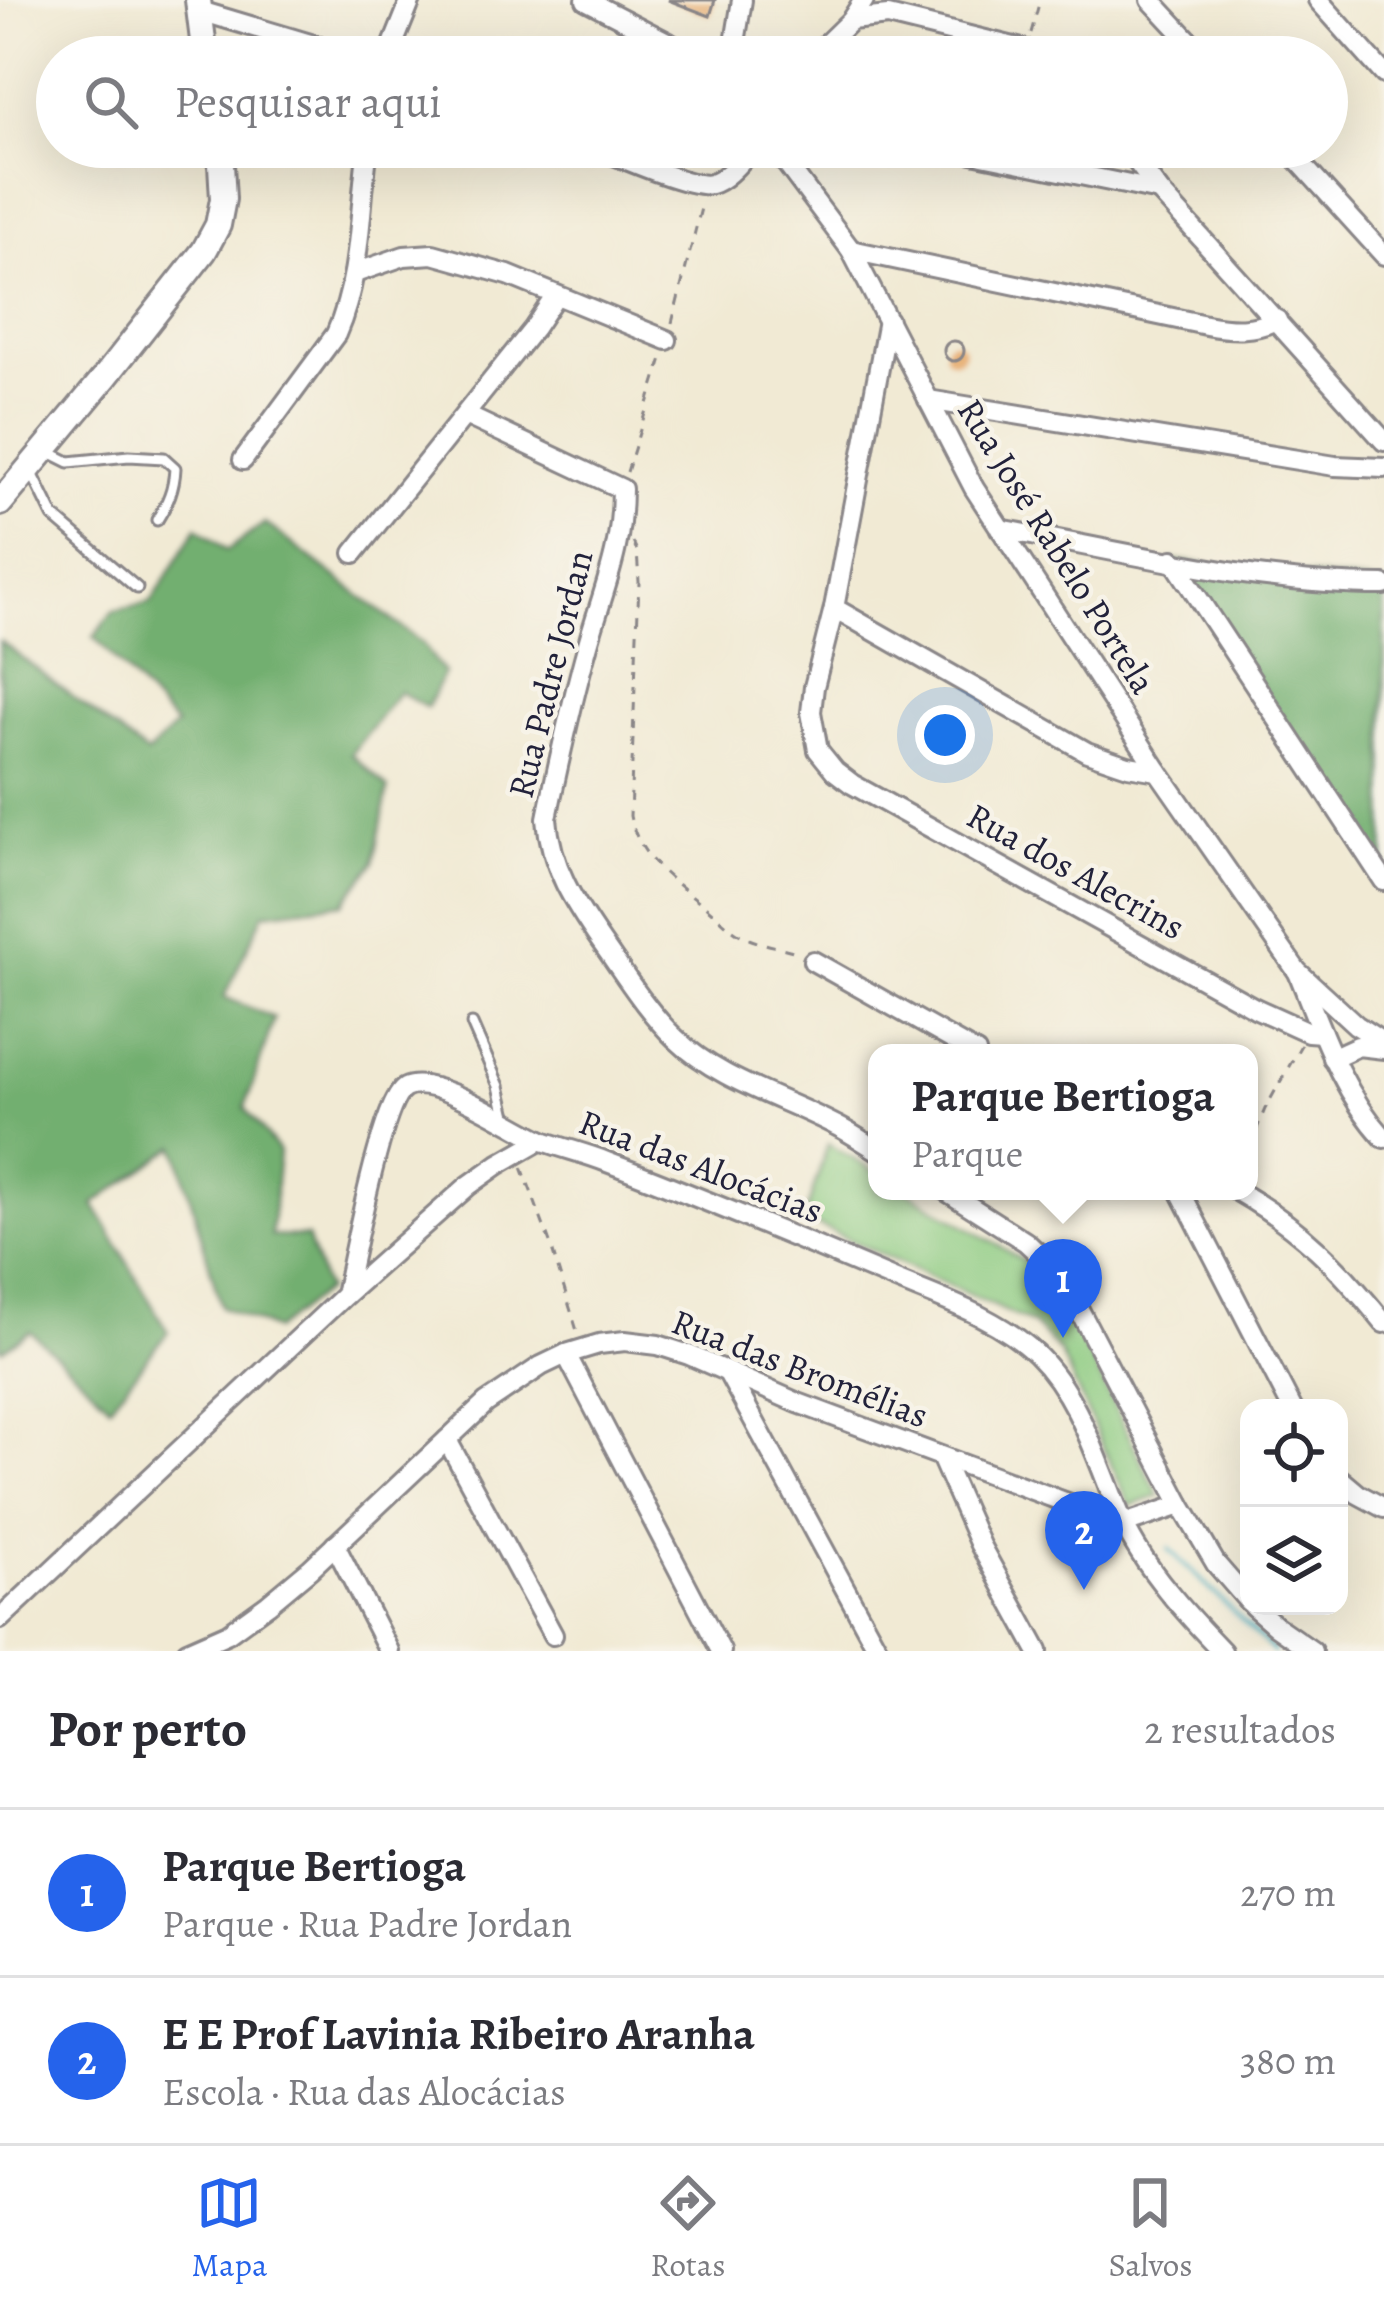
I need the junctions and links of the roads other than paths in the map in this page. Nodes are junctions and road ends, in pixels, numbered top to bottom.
1 (411, 0) edge
2 (586, 0) edge
3 (742, 0) edge
4 (864, 0) edge
5 (1151, 0) edge
6 (1318, 0) edge
7 (198, 5) edge
8 (851, 20) junction
9 (202, 36) edge
10 (291, 36) edge
11 (396, 36) edge
12 (655, 36) edge
13 (736, 36) edge
14 (835, 36) edge
15 (968, 36) edge
16 (1184, 36) edge
17 (1384, 74) edge
18 (221, 168) edge
19 (366, 168) edge
20 (651, 168) edge
21 (732, 168) edge
22 (790, 168) edge
23 (1046, 168) edge
24 (1143, 168) edge
25 (1305, 168) edge
26 (1159, 191) junction
27 (851, 250) junction
28 (1384, 255) edge
29 (355, 273) junction
30 (556, 295) junction
31 (888, 318) junction
32 (1276, 320) junction
33 (668, 340) dead end
34 (928, 400) junction
35 (465, 415) junction
36 (1384, 441) edge
37 (37, 459) junction
38 (242, 460) dead end
39 (1384, 468) edge
40 (0, 503) edge
41 (157, 520) dead end
42 (1000, 530) junction
43 (354, 553) dead end
44 (1173, 560) junction
45 (1384, 585) edge
46 (137, 588) dead end
47 (834, 608) junction
48 (1159, 771) junction
49 (1384, 881) edge
50 (813, 962) road end
51 (1297, 971) junction
52 (472, 1024) dead end
53 (1315, 1033) junction
54 (960, 1044) edge
55 (1384, 1046) edge
56 (1332, 1058) junction
57 (507, 1120) junction
58 (1384, 1138) edge
59 (541, 1140) junction
60 (868, 1144) edge
61 (960, 1200) edge
62 (1185, 1200) edge
63 (1252, 1200) edge
64 (345, 1295) junction
65 (1384, 1323) edge
66 (574, 1352) junction
67 (728, 1372) junction
68 (1287, 1399) edge
69 (447, 1440) junction
70 (942, 1459) junction
71 (1348, 1486) edge
72 (1181, 1505) junction
73 (1384, 1508) edge
74 (1124, 1524) junction
75 (335, 1545) junction
76 (1240, 1591) edge
77 (1264, 1615) edge
78 (0, 1618) edge
79 (553, 1635) dead end
80 (188, 1651) edge
81 (389, 1651) edge
82 (721, 1651) edge
83 (879, 1651) edge
84 (1038, 1651) edge
85 (1222, 1651) edge
86 (1312, 1651) edge

1 - 11 street
2 - 12 street
3 - 13 street
4 - 8 street
5 - 16 street
6 - 17 street
7 - 9 street
7 - 10 street
8 - 14 street
8 - 15 street
18 - 37 street
19 - 29 street
20 - 21 street
22 - 27 street, Rua José Rabelo Portela
23 - 26 street
24 - 26 street
25 - 28 street
26 - 32 street
27 - 31 street, Rua José Rabelo Portela
27 - 32 street
29 - 30 street
29 - 38 street
30 - 33 street
30 - 35 street
31 - 34 street, Rua José Rabelo Portela
31 - 47 street, Rua dos Alecrins
32 - 36 street
34 - 39 street
34 - 42 street, Rua José Rabelo Portela
35 - 43 street
35 - 60 street, Rua Padre Jordan
37 - 40 street
37 - 41 lane
37 - 46 lane
42 - 44 street
42 - 48 street, Rua José Rabelo Portela
44 - 45 street
44 - 49 street
47 - 48 street
47 - 53 street, Rua dos Alecrins
48 - 51 street, Rua José Rabelo Portela
50 - 54 street
51 - 53 street
51 - 55 street
52 - 57 lane
53 - 56 street
55 - 56 street
56 - 58 street
57 - 59 street
57 - 64 street
59 - 64 street
59 - 74 street, Rua das Alocácias
61 - 72 street
62 - 68 street
63 - 65 street
64 - 78 street
66 - 67 street, Rua das Bromélias
66 - 69 street, Rua das Bromélias
66 - 82 street
67 - 70 street, Rua das Bromélias
67 - 83 street
69 - 75 street, Rua das Bromélias
69 - 79 street
70 - 74 street, Rua das Bromélias
70 - 84 street
71 - 73 street
72 - 74 street
72 - 76 street
74 - 85 street, Rua das Alocácias
75 - 80 street, Rua das Bromélias
75 - 81 street
77 - 86 street

